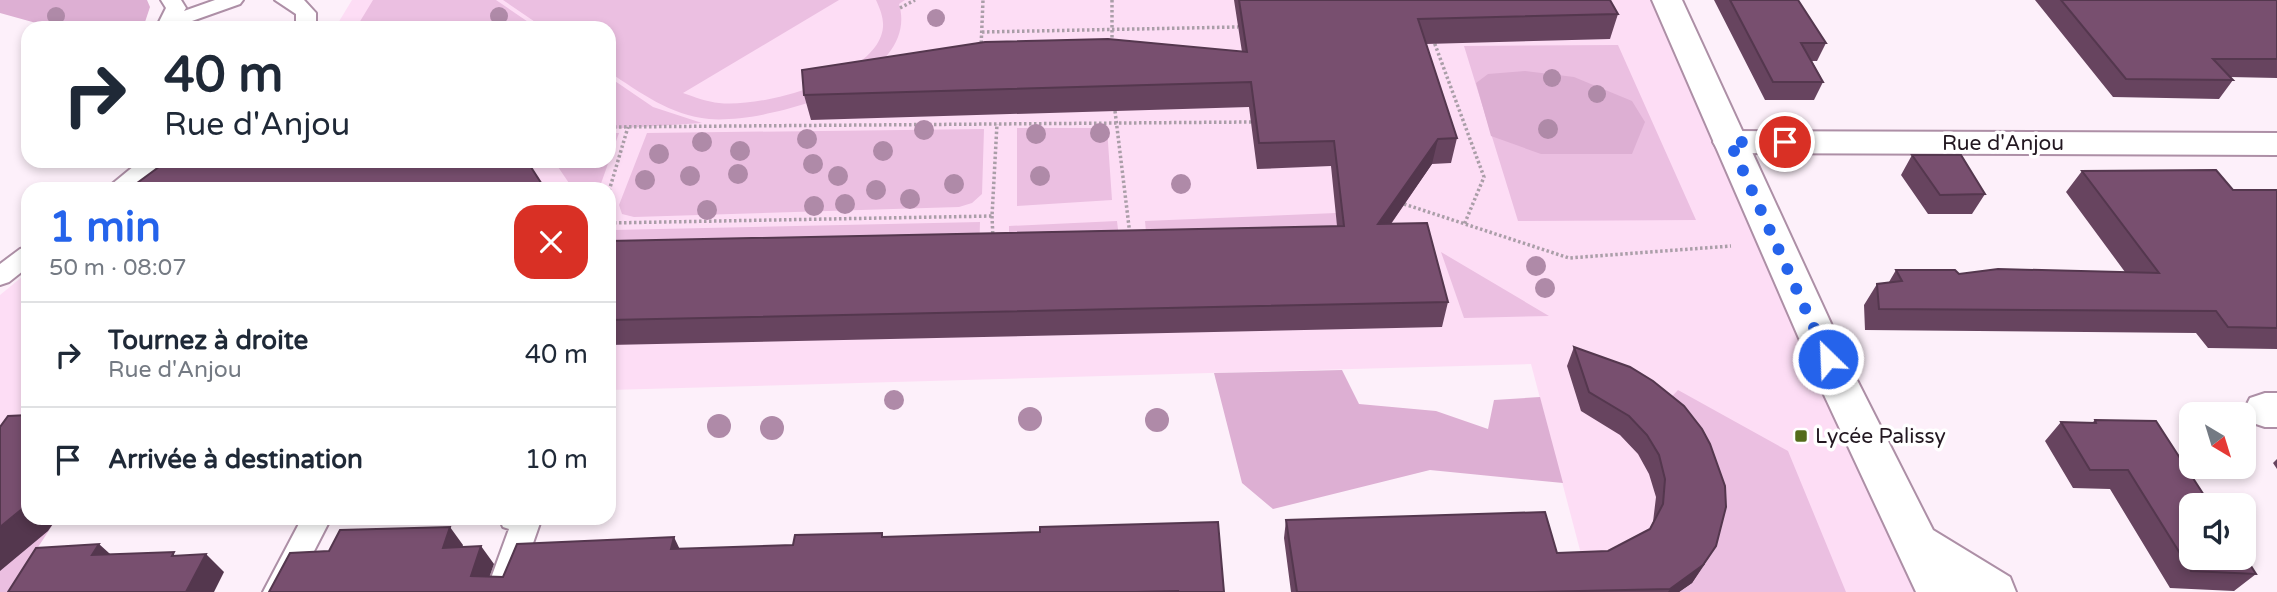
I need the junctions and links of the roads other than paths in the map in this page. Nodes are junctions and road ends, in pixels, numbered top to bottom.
1 (171, 0) edge
2 (233, 0) edge
3 (285, 0) edge
4 (1667, 0) edge
5 (170, 21) edge
6 (180, 21) edge
7 (306, 21) edge
8 (1730, 142) junction
9 (2277, 144) edge
10 (146, 168) edge
11 (126, 182) edge
12 (21, 260) edge
13 (0, 276) edge
14 (313, 525) edge
15 (525, 525) edge
16 (1916, 543) junction
17 (278, 592) edge
18 (501, 592) edge
19 (1940, 592) edge
20 (1993, 592) edge

1 - 5 lane
2 - 6 lane
3 - 7 lane
4 - 8 street
8 - 9 street, Rue d'Anjou
8 - 16 street
10 - 11 lane
12 - 13 lane
14 - 17 lane
15 - 18 lane
16 - 19 street
16 - 20 street

